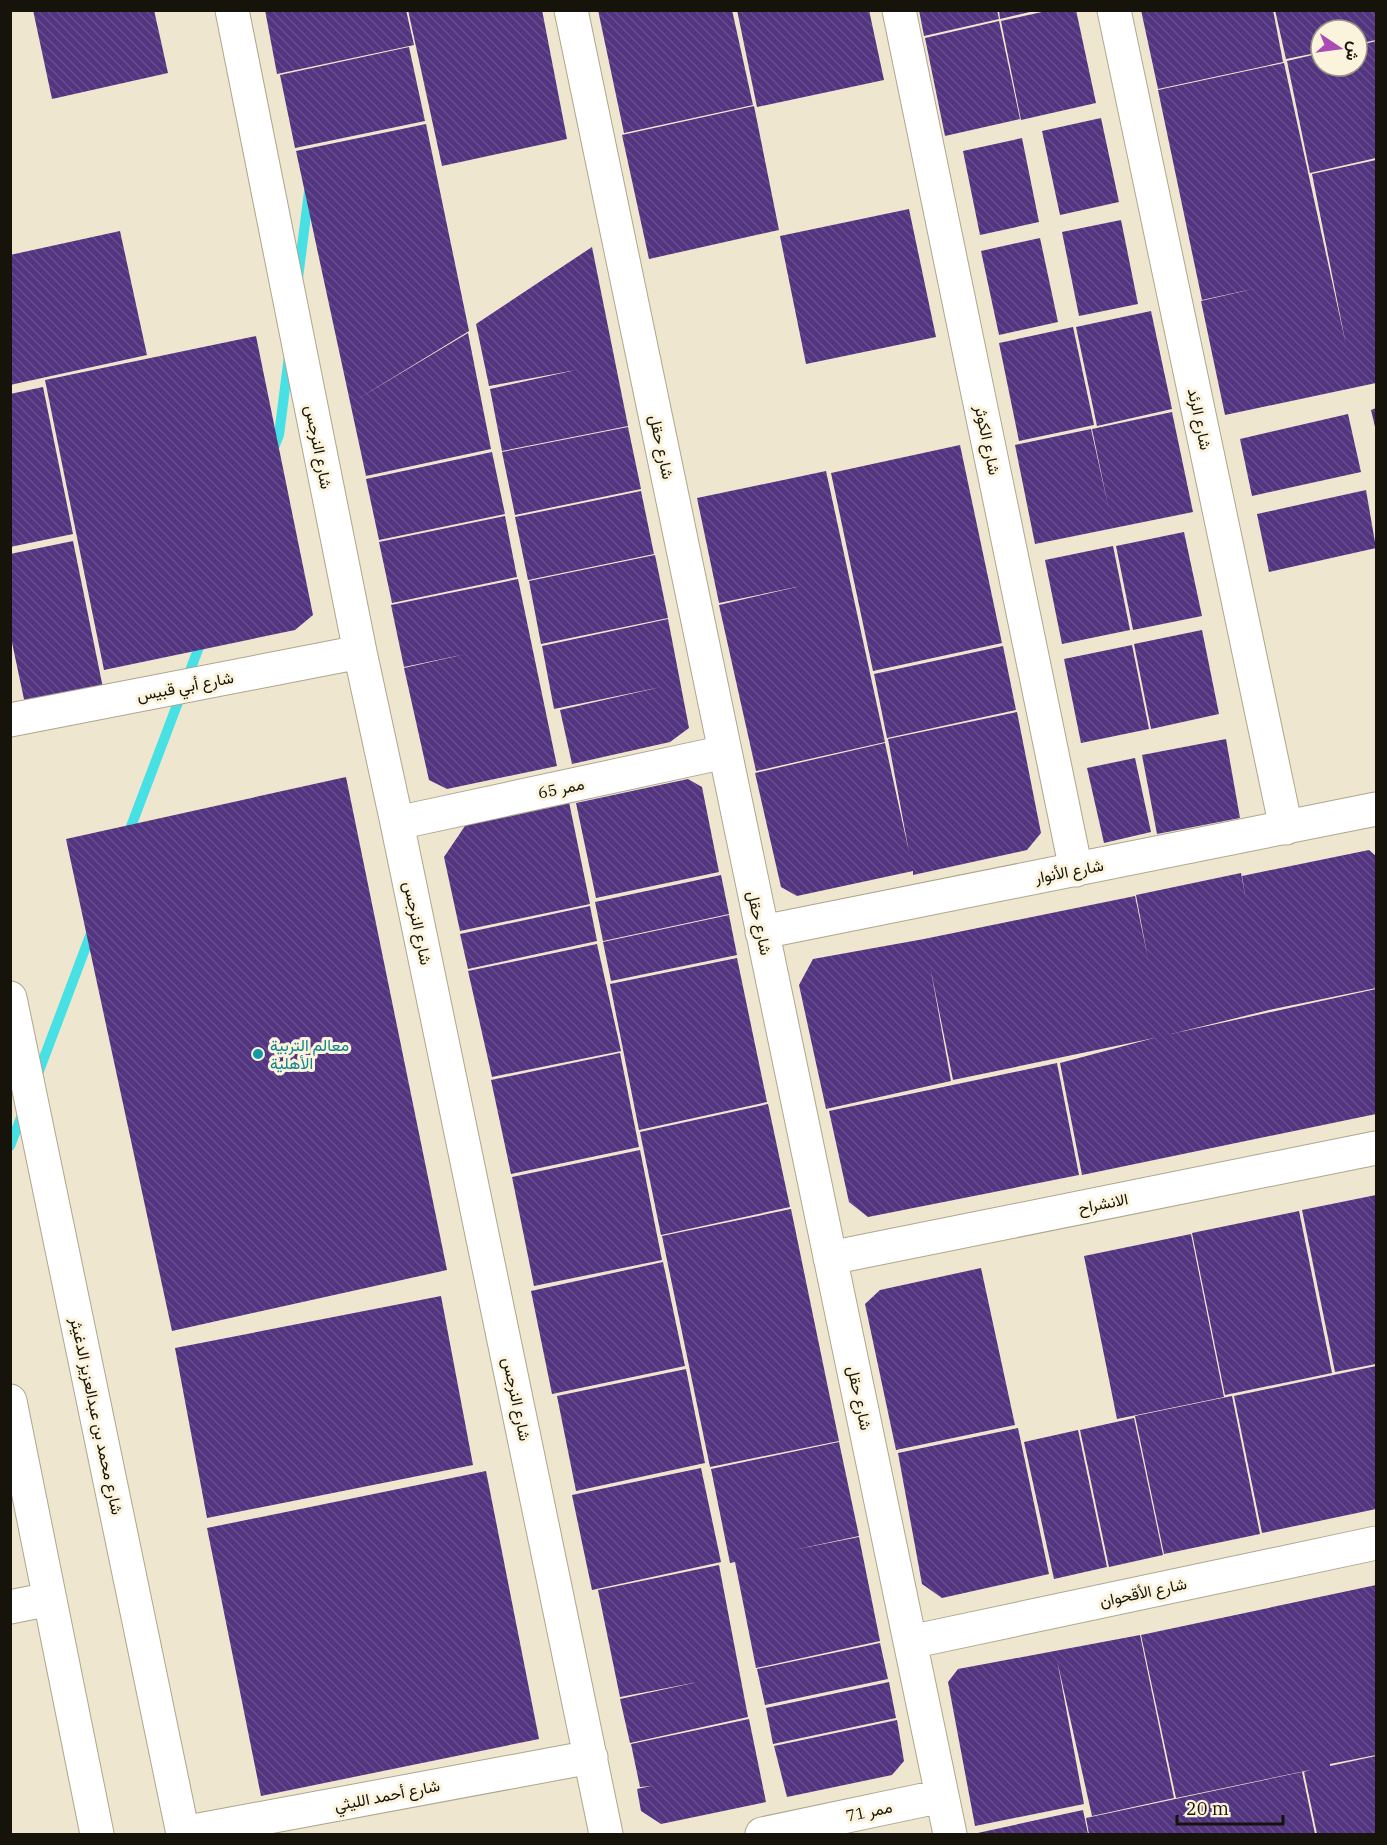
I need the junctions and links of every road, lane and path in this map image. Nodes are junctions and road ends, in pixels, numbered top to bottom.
1 (232, 10) edge
2 (571, 10) edge
3 (899, 10) edge
4 (1114, 10) edge
5 (360, 652) junction
6 (10, 720) edge
7 (725, 753) junction
8 (1377, 809) edge
9 (397, 823) junction
10 (1286, 828) junction
11 (1076, 870) junction
12 (762, 932) junction
13 (10, 998) edge
14 (1377, 1148) edge
15 (830, 1258) junction
16 (10, 1401) edge
17 (1377, 1543) edge
18 (50, 1599) junction
19 (10, 1607) edge
20 (910, 1642) junction
21 (591, 1757) junction
22 (942, 1796) junction
23 (97, 1834) edge
24 (183, 1834) edge
25 (606, 1834) edge
26 (762, 1834) edge
27 (950, 1834) edge

1 - 5 street, شارع النرجس
2 - 7 street, شارع حقل
3 - 11 street, شارع الكوثر
4 - 10 street, شارع الرئد
5 - 6 street, شارع أبي قبيس
5 - 9 street, شارع النرجس
7 - 9 street, ممر 65
7 - 12 street, شارع حقل
8 - 10 street, شارع الأنوار
9 - 21 street, شارع النرجس
10 - 11 street, شارع الأنوار
11 - 12 street, شارع الأنوار
12 - 15 street, شارع حقل
13 - 24 street, شارع محمد بن عبدالعزيز الدغيثر
14 - 15 street, الانشراح
15 - 20 street, شارع حقل
16 - 18 street
17 - 20 street, شارع الأقحوان
18 - 19 street
18 - 23 street
20 - 22 street, شارع حقل
21 - 24 street, شارع أحمد الليثي
21 - 25 street, شارع النرجس
22 - 26 street, ممر 71
22 - 27 street, شارع حقل

